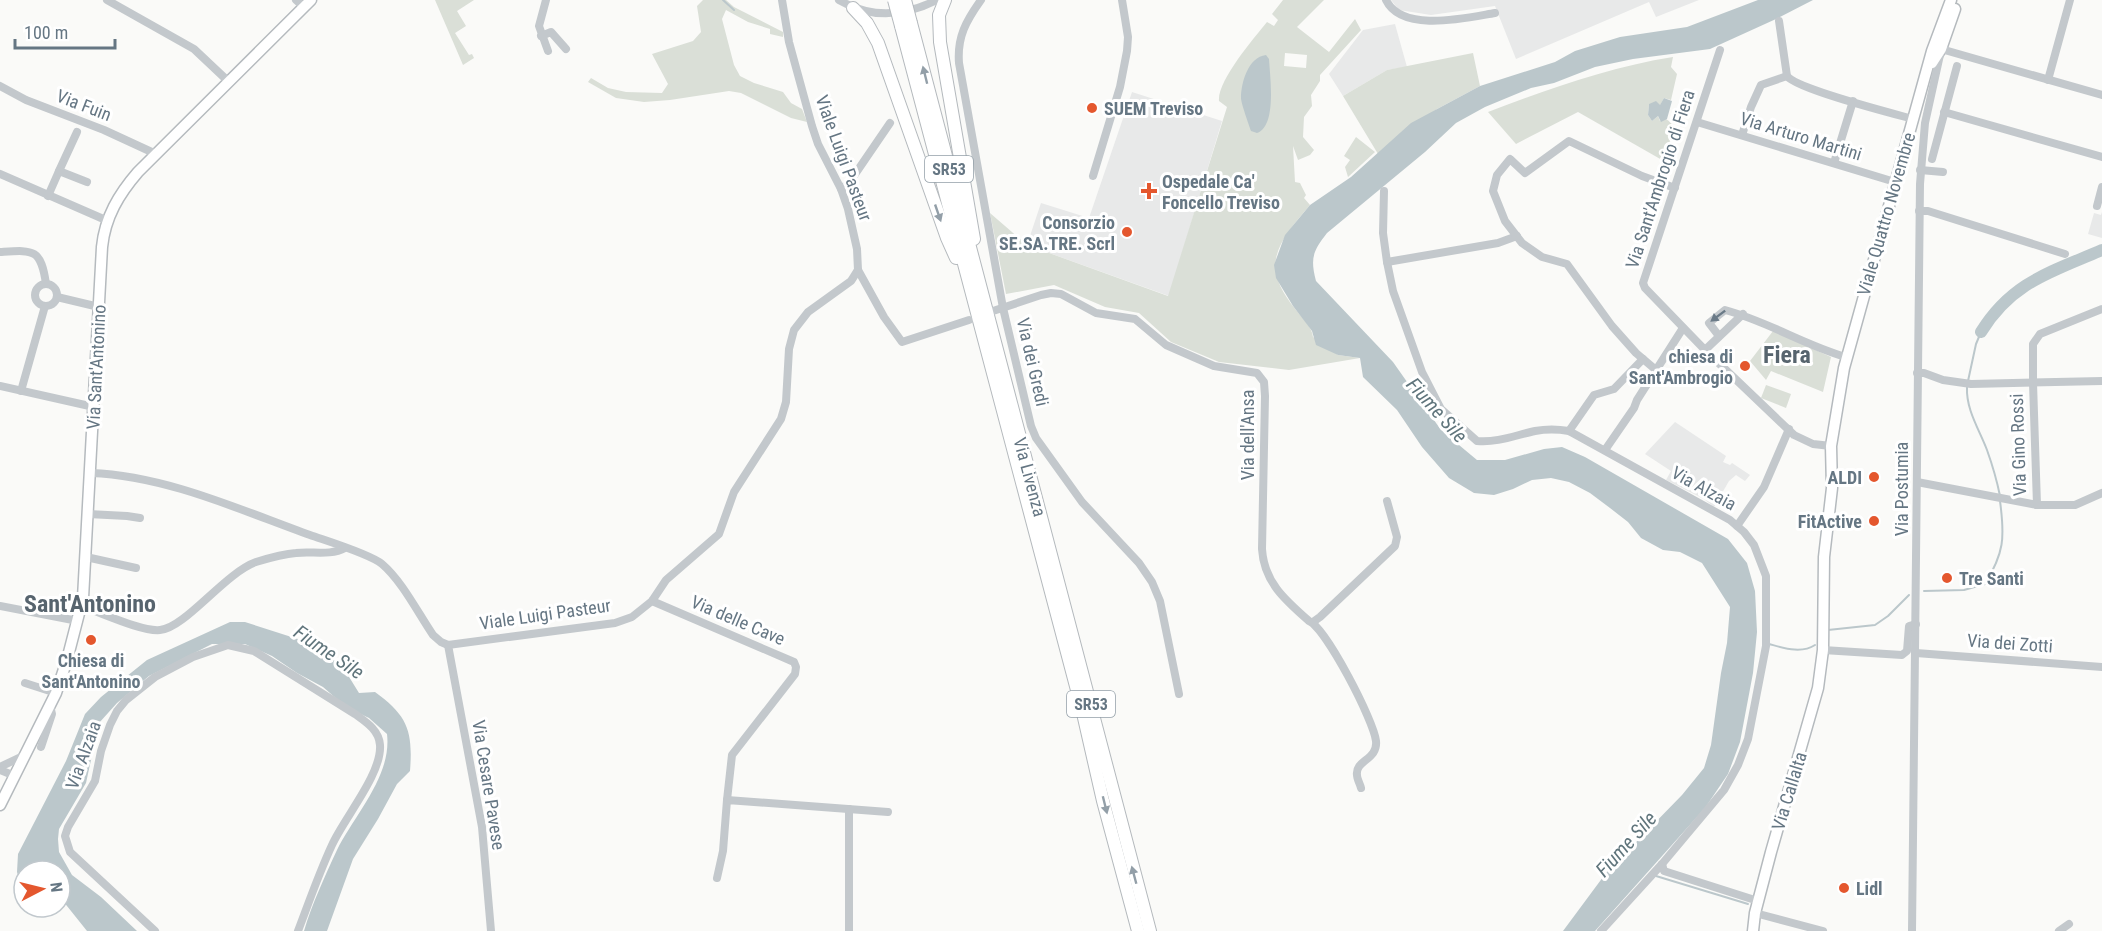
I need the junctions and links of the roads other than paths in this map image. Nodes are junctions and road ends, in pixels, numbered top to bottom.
1 (107, 0) edge
2 (546, 0) edge
3 (782, 0) edge
4 (839, 0) edge
5 (894, 0) edge
6 (905, 0) edge
7 (937, 0) edge
8 (945, 0) edge
9 (981, 0) edge
10 (1122, 0) edge
11 (1386, 0) edge
12 (1951, 0) edge
13 (1958, 0) edge
14 (2070, 0) edge
15 (304, 2) edge
16 (853, 8) junction
17 (1495, 12) dead end
18 (1779, 21) dead end
19 (906, 24) junction
20 (542, 36) junction
21 (566, 50) dead end
22 (1720, 50) dead end
23 (1937, 50) junction
24 (548, 51) dead end
25 (1957, 66) dead end
26 (1787, 76) junction
27 (2048, 80) junction
28 (229, 82) junction
29 (0, 86) edge
30 (2102, 95) edge
31 (1853, 101) junction
32 (1944, 112) junction
33 (1913, 119) junction
34 (1697, 122) junction
35 (890, 123) dead end
36 (77, 132) dead end
37 (1742, 135) junction
38 (156, 154) junction
39 (2102, 157) edge
40 (1932, 159) dead end
41 (1834, 163) junction
42 (1920, 170) junction
43 (59, 171) junction
44 (1943, 172) dead end
45 (0, 174) edge
46 (1093, 176) dead end
47 (87, 182) dead end
48 (1895, 182) junction
49 (2102, 187) edge
50 (1675, 188) junction
51 (841, 189) junction
52 (1384, 191) dead end
53 (48, 196) junction
54 (2097, 206) dead end
55 (1919, 211) junction
56 (108, 221) junction
57 (1516, 236) junction
58 (0, 252) edge
59 (2065, 254) dead end
60 (1387, 262) junction
61 (858, 270) junction
62 (46, 284) junction
63 (976, 289) junction
64 (57, 297) junction
65 (45, 306) junction
66 (99, 307) junction
67 (1004, 308) junction
68 (2102, 309) edge
69 (993, 311) dead end
70 (1743, 315) junction
71 (969, 320) dead end
72 (1683, 328) junction
73 (1719, 336) junction
74 (1705, 350) junction
75 (1846, 357) junction
76 (1643, 359) junction
77 (1656, 370) junction
78 (1917, 373) junction
79 (2102, 381) edge
80 (2033, 383) junction
81 (0, 386) edge
82 (21, 391) junction
83 (94, 407) junction
84 (1789, 429) junction
85 (1569, 431) junction
86 (1831, 446) junction
87 (1605, 450) junction
88 (91, 473) junction
89 (1917, 482) junction
90 (2102, 493) edge
91 (1387, 501) dead end
92 (2037, 505) junction
93 (88, 514) junction
94 (140, 518) dead end
95 (1737, 526) junction
96 (345, 548) junction
97 (86, 557) junction
98 (136, 568) dead end
99 (652, 601) junction
100 (0, 606) edge
101 (81, 606) junction
102 (78, 621) junction
103 (1313, 622) junction
104 (1916, 624) junction
105 (448, 645) junction
106 (1823, 650) junction
107 (1916, 653) junction
108 (2102, 667) edge
109 (24, 683) dead end
110 (56, 693) junction
111 (1179, 694) dead end
112 (50, 706) junction
113 (41, 747) dead end
114 (26, 755) junction
115 (0, 768) edge
116 (15, 776) junction
117 (0, 786) edge
118 (1361, 788) dead end
119 (727, 800) junction
120 (1, 804) edge
121 (849, 809) junction
122 (888, 812) dead end
123 (1662, 864) junction
124 (717, 878) dead end
125 (1758, 901) junction
126 (1755, 913) junction
127 (2069, 924) dead end
128 (155, 931) edge
129 (298, 931) edge
130 (491, 931) edge
131 (849, 931) edge
132 (1138, 931) edge
133 (1149, 931) edge
134 (1601, 931) edge
135 (1753, 931) edge
136 (1823, 931) edge
137 (1912, 931) edge
138 (2059, 931) edge

1 - 28 street
2 - 20 street
3 - 51 street, Viale Luigi Pasteur
4 - 16 street
5 - 19 highway, SR53, bridge
6 - 19 highway, SR53, bridge
7 - 16 street
8 - 63 highway
9 - 67 street, Via dei Gredi
10 - 46 street
11 - 17 street
12 - 23 main road
13 - 23 main road
14 - 27 street
15 - 28 main road, Via Sant'Antonino
16 -> 63 highway
18 - 26 street
19 - 63 highway, Via Livenza / SR53
20 - 21 street
20 - 24 street
22 - 34 street, Via Sant'Ambrogio di Fiera
23 - 27 street
23 - 33 main road, Viale Quattro Novembre
23 - 42 street, Via Postumia
25 - 32 street
26 - 31 street
26 - 37 street
27 - 30 street
28 - 38 main road, Via Sant'Antonino
29 - 38 street, Via Fuin
31 - 33 street
31 - 41 street
32 - 39 street
32 - 40 street
33 - 48 main road, Viale Quattro Novembre
34 - 37 street, Via Arturo Martini
34 - 50 street, Via Sant'Ambrogio di Fiera
35 - 51 street
36 - 43 street
37 - 41 street, Via Arturo Martini
38 - 56 main road, Via Sant'Antonino
41 - 48 street, Via Arturo Martini
42 - 44 street
42 - 55 street, Via Postumia
43 - 47 street
43 - 53 street
45 - 53 street
48 - 75 main road, Viale Quattro Novembre
49 - 54 street
50 - 57 street
50 - 72 street, Via Sant'Ambrogio di Fiera
51 - 61 street, Viale Luigi Pasteur
52 - 60 street, Via Alzaia
53 - 56 street
55 - 59 street
55 - 78 street, Via Postumia
56 - 66 main road, Via Sant'Antonino
57 - 60 street
57 - 76 street
58 - 62 street
60 - 85 street, Via Alzaia
61 - 71 street
61 - 99 street, Viale Luigi Pasteur
62 - 64 street
62 - 65 street
63 -> 132 highway, Via Livenza / SR53
133 -> 63 highway, Via Livenza / SR53
64 - 65 street
64 - 66 street
65 - 82 street
66 - 83 main road, Via Sant'Antonino
67 - 69 street, Via dell'Ansa
67 - 103 street, Via dell'Ansa
67 - 111 street, Via dei Gredi
68 - 80 street, Via Gino Rossi
70 - 73 street
70 -> 73 street
70 - 75 street
72 - 74 street, Via Sant'Ambrogio di Fiera
72 - 77 street
73 - 74 street
74 - 84 street, Via Sant'Ambrogio di Fiera
75 - 86 main road, Viale Quattro Novembre
76 - 77 street
76 - 85 street
77 - 87 street
78 - 80 street
78 - 89 street, Via Postumia
79 - 80 street
80 - 92 street, Via Gino Rossi
81 - 82 street
82 - 83 street
83 - 88 main road, Via Sant'Antonino
84 - 86 street, Via Sant'Ambrogio di Fiera
84 - 95 street
85 - 87 street, Via Alzaia
86 - 106 main road, Viale Quattro Novembre
87 - 95 street, Via Alzaia
88 - 93 main road, Via Sant'Antonino
88 - 96 street
89 - 92 street
89 - 104 street, Via Postumia
90 - 92 street
91 - 103 street
93 - 94 street
93 - 97 main road, Via Sant'Antonino
95 - 123 street, Via Alzaia
96 - 101 street
96 - 105 street
97 - 98 street
97 - 101 main road, Via Sant'Antonino
99 - 105 street, Viale Luigi Pasteur
99 - 119 street, Via delle Cave
100 - 102 street
101 - 102 main road, Via Sant'Antonino
102 - 110 main road, Via Sant'Antonino
103 - 118 street, Via dell'Ansa
104 - 106 street
104 - 107 street, Via Postumia
105 - 130 street, Via Cesare Pavese
106 - 125 main road, Via Callalta
107 - 108 street, Via dei Zotti
107 - 137 street, Via Postumia
109 - 110 street
110 - 112 main road, Via Sant'Antonino
112 - 113 street, Via Sant'Antonino
112 - 114 main road, Via Sant'Antonino
114 - 115 street
114 - 116 main road, Via Sant'Antonino
115 - 116 street
116 - 120 main road, Via Sant'Antonino
117 - 120 street
119 - 121 street
119 - 124 street, Via delle Cave
121 - 122 street
121 - 131 street
123 - 125 street
123 - 134 street, Via Alzaia
125 - 126 main road, Via Callalta
126 - 135 main road, Via Callalta
126 - 136 street
127 - 138 street
128 - 129 street, Via Alzaia

